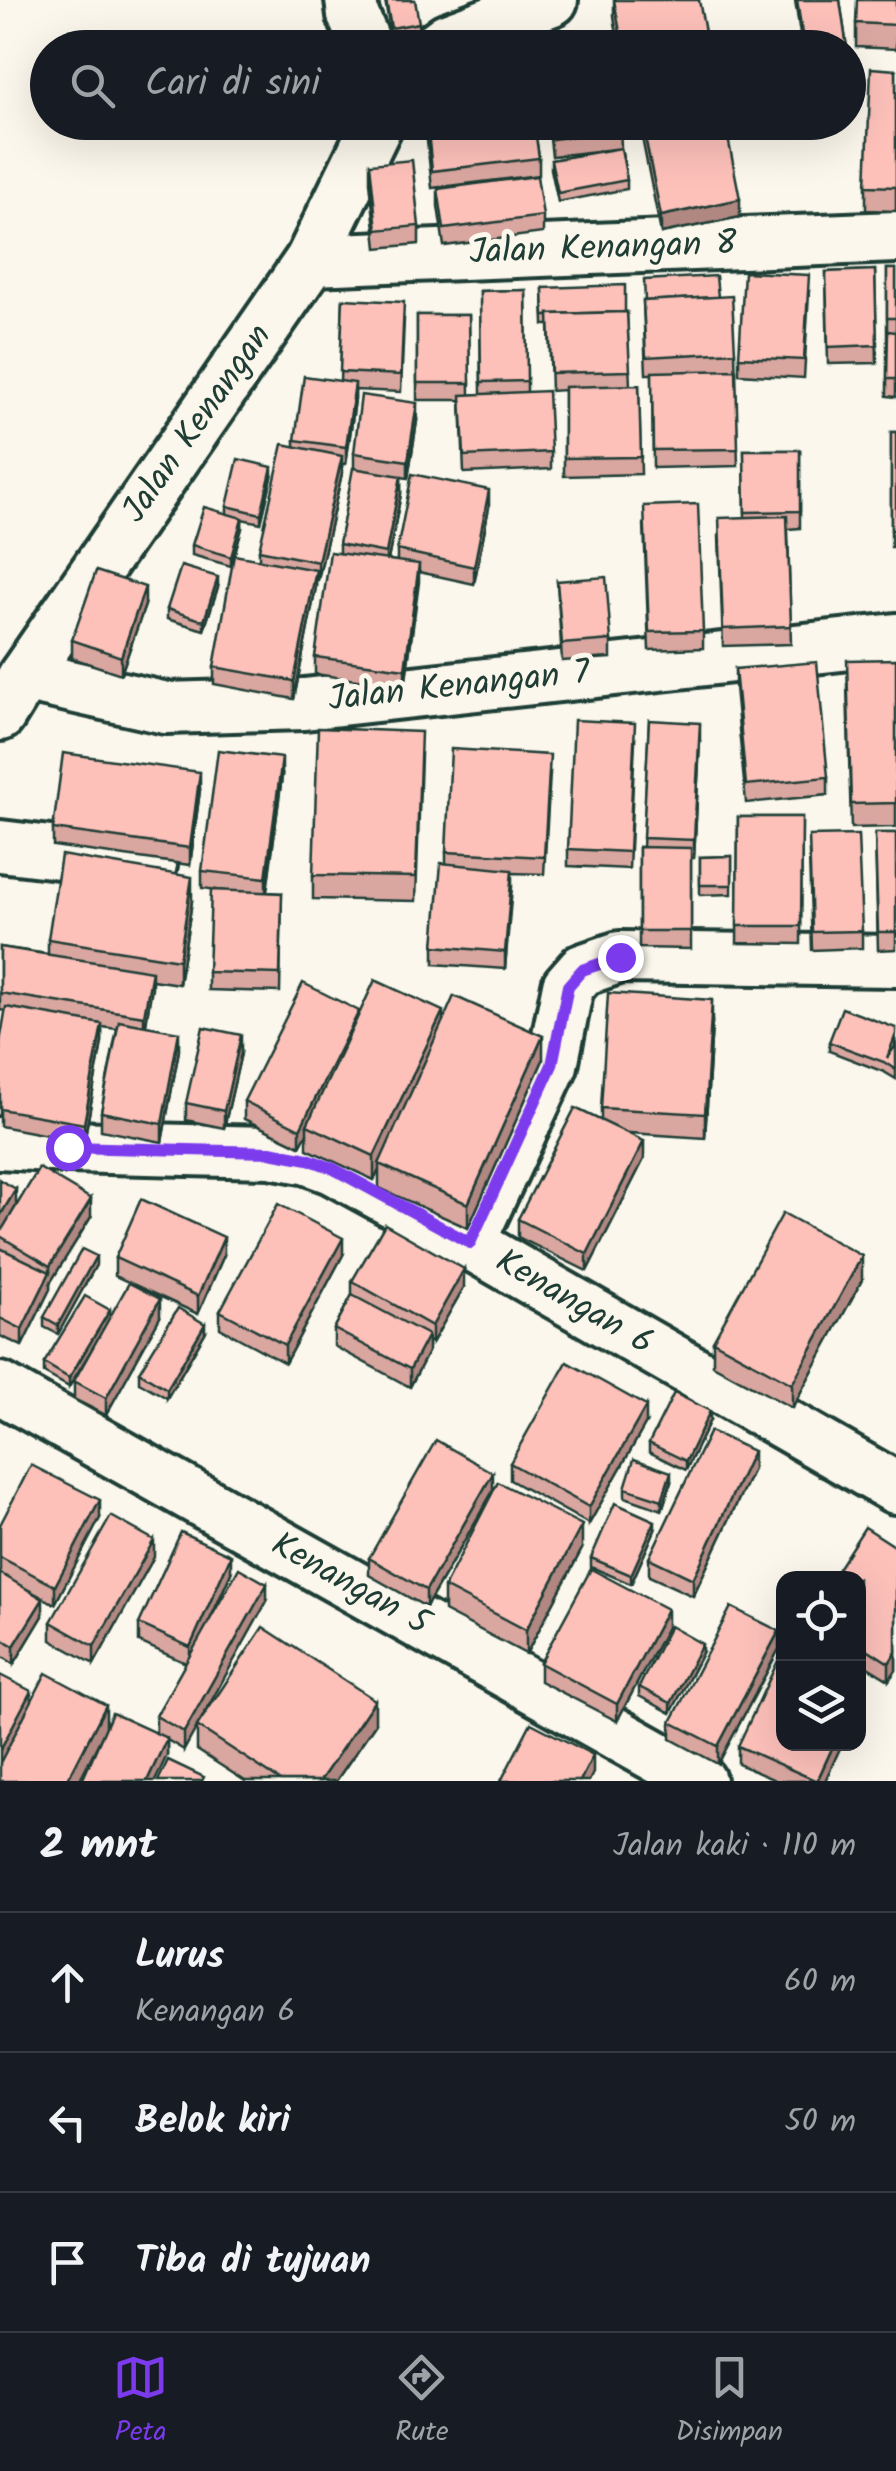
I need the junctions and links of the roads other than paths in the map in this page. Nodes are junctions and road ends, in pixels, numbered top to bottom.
1 (350, 0) edge
2 (552, 0) edge
3 (359, 30) edge
4 (471, 30) edge
5 (369, 140) edge
6 (896, 237) edge
7 (311, 260) junction
8 (896, 640) edge
9 (12, 695) edge
10 (0, 846) edge
11 (151, 864) edge
12 (896, 960) edge
13 (0, 1143) edge
14 (470, 1243) junction
15 (0, 1388) edge
16 (896, 1488) edge
17 (700, 1781) edge

1 - 3 street
2 - 4 street
5 - 7 street, Jalan Kenangan
6 - 7 street, Jalan Kenangan 8
7 - 9 street, Jalan Kenangan
8 - 9 street, Jalan Kenangan 7
10 - 11 street
12 - 14 street
13 - 14 street, Kenangan 6
14 - 16 street, Kenangan 6
15 - 17 street, Kenangan 5

